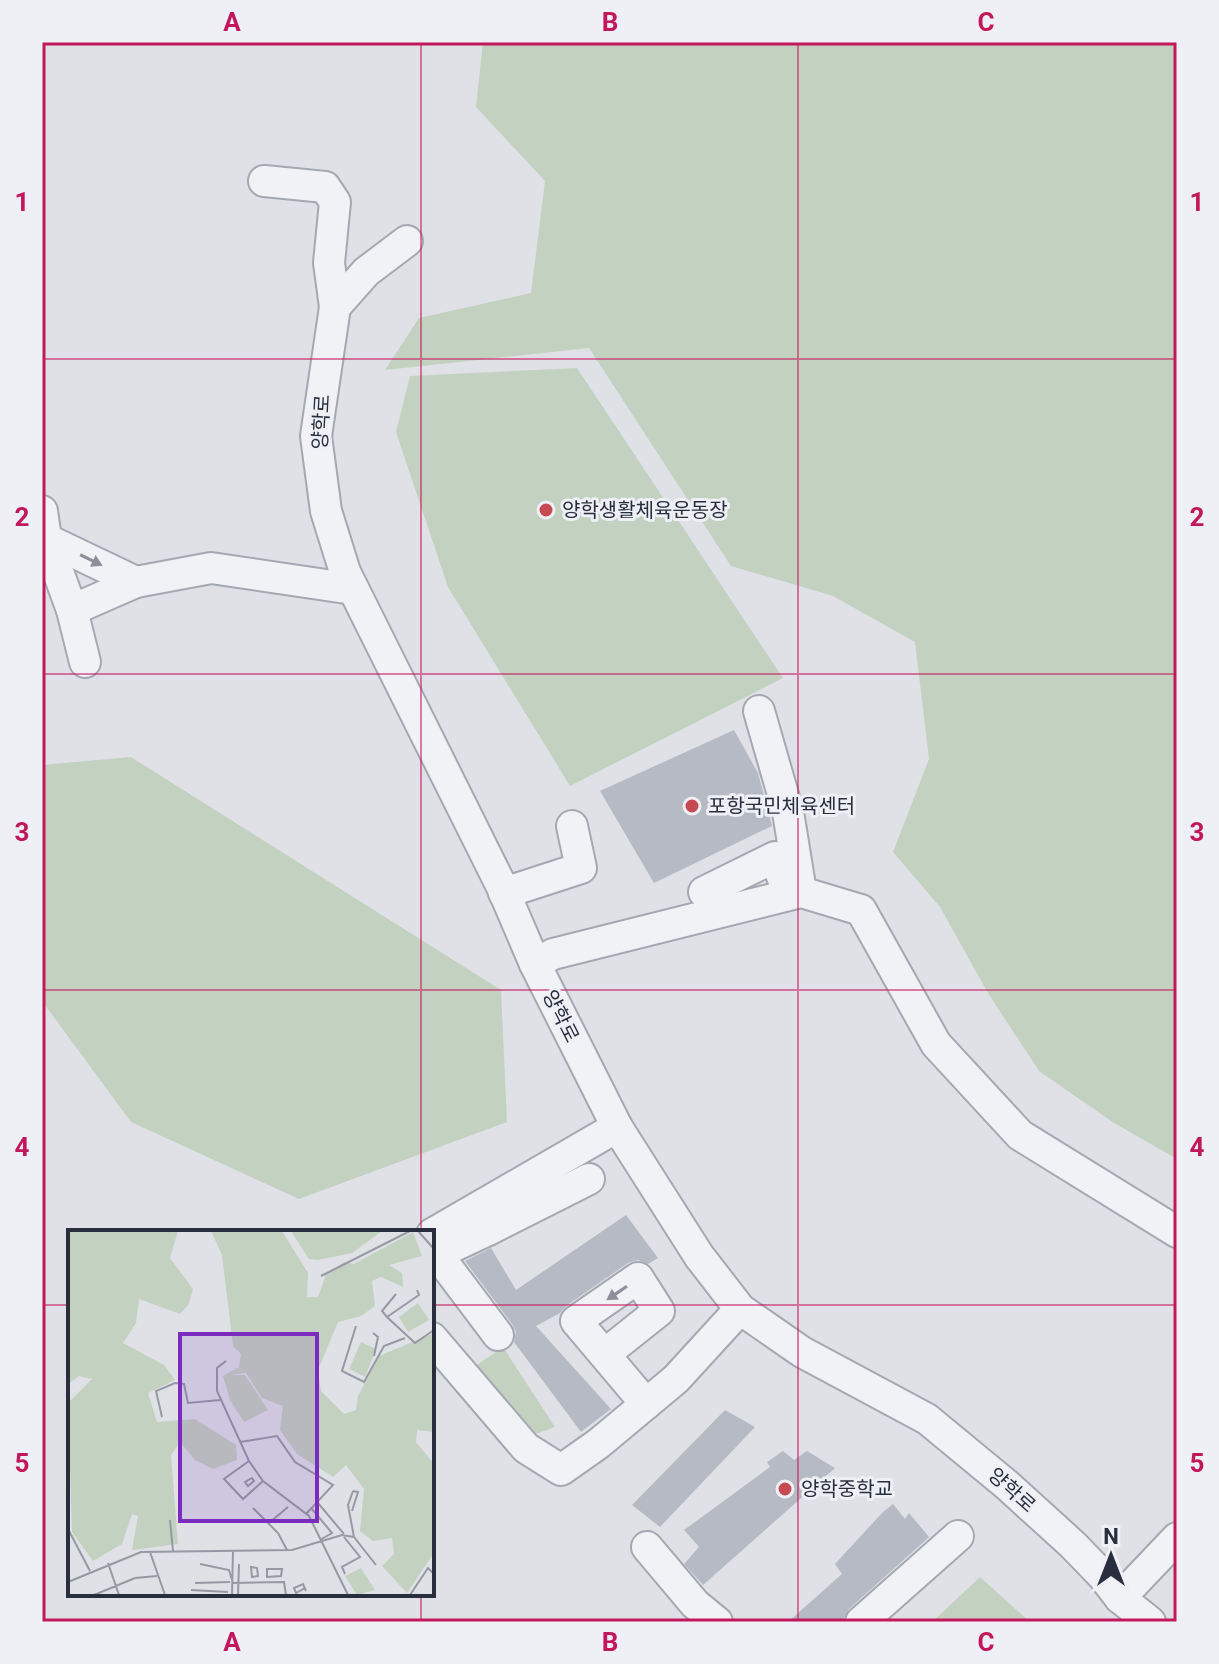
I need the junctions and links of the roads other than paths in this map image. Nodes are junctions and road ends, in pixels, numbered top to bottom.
1 (264, 181) dead end
2 (407, 241) dead end
3 (335, 307) junction
4 (44, 525) edge
5 (136, 582) junction
6 (353, 589) junction
7 (72, 610) junction
8 (85, 662) dead end
9 (759, 711) dead end
10 (572, 826) dead end
11 (704, 892) dead end
12 (504, 893) junction
13 (795, 894) junction
14 (535, 964) junction
15 (617, 1127) junction
16 (589, 1179) dead end
17 (484, 1218) junction
18 (1177, 1232) edge
19 (434, 1233) edge
20 (740, 1309) junction
21 (498, 1335) dead end
22 (434, 1340) edge
23 (605, 1354) dead end
24 (646, 1404) junction
25 (958, 1536) dead end
26 (647, 1547) dead end
27 (1177, 1553) edge
28 (1134, 1609) edge
29 (717, 1622) edge
30 (861, 1622) edge

1 - 3 street, 양학로
2 - 3 street
3 - 6 street, 양학로
4 -> 5 street
4 - 7 street
5 - 6 street
5 - 7 street
6 - 12 street, 양학로
7 - 8 street
9 - 13 street
10 - 12 street
11 - 13 street
12 - 14 street, 양학로
13 - 14 street
13 - 18 street
14 - 15 street, 양학로
15 - 17 street
15 - 20 street, 양학로
16 - 17 street
17 - 19 street
17 - 21 street
20 - 24 street
20 - 28 street, 양학로
22 - 24 street
23 - 24 street
25 - 30 street
26 - 29 street
27 - 28 street

